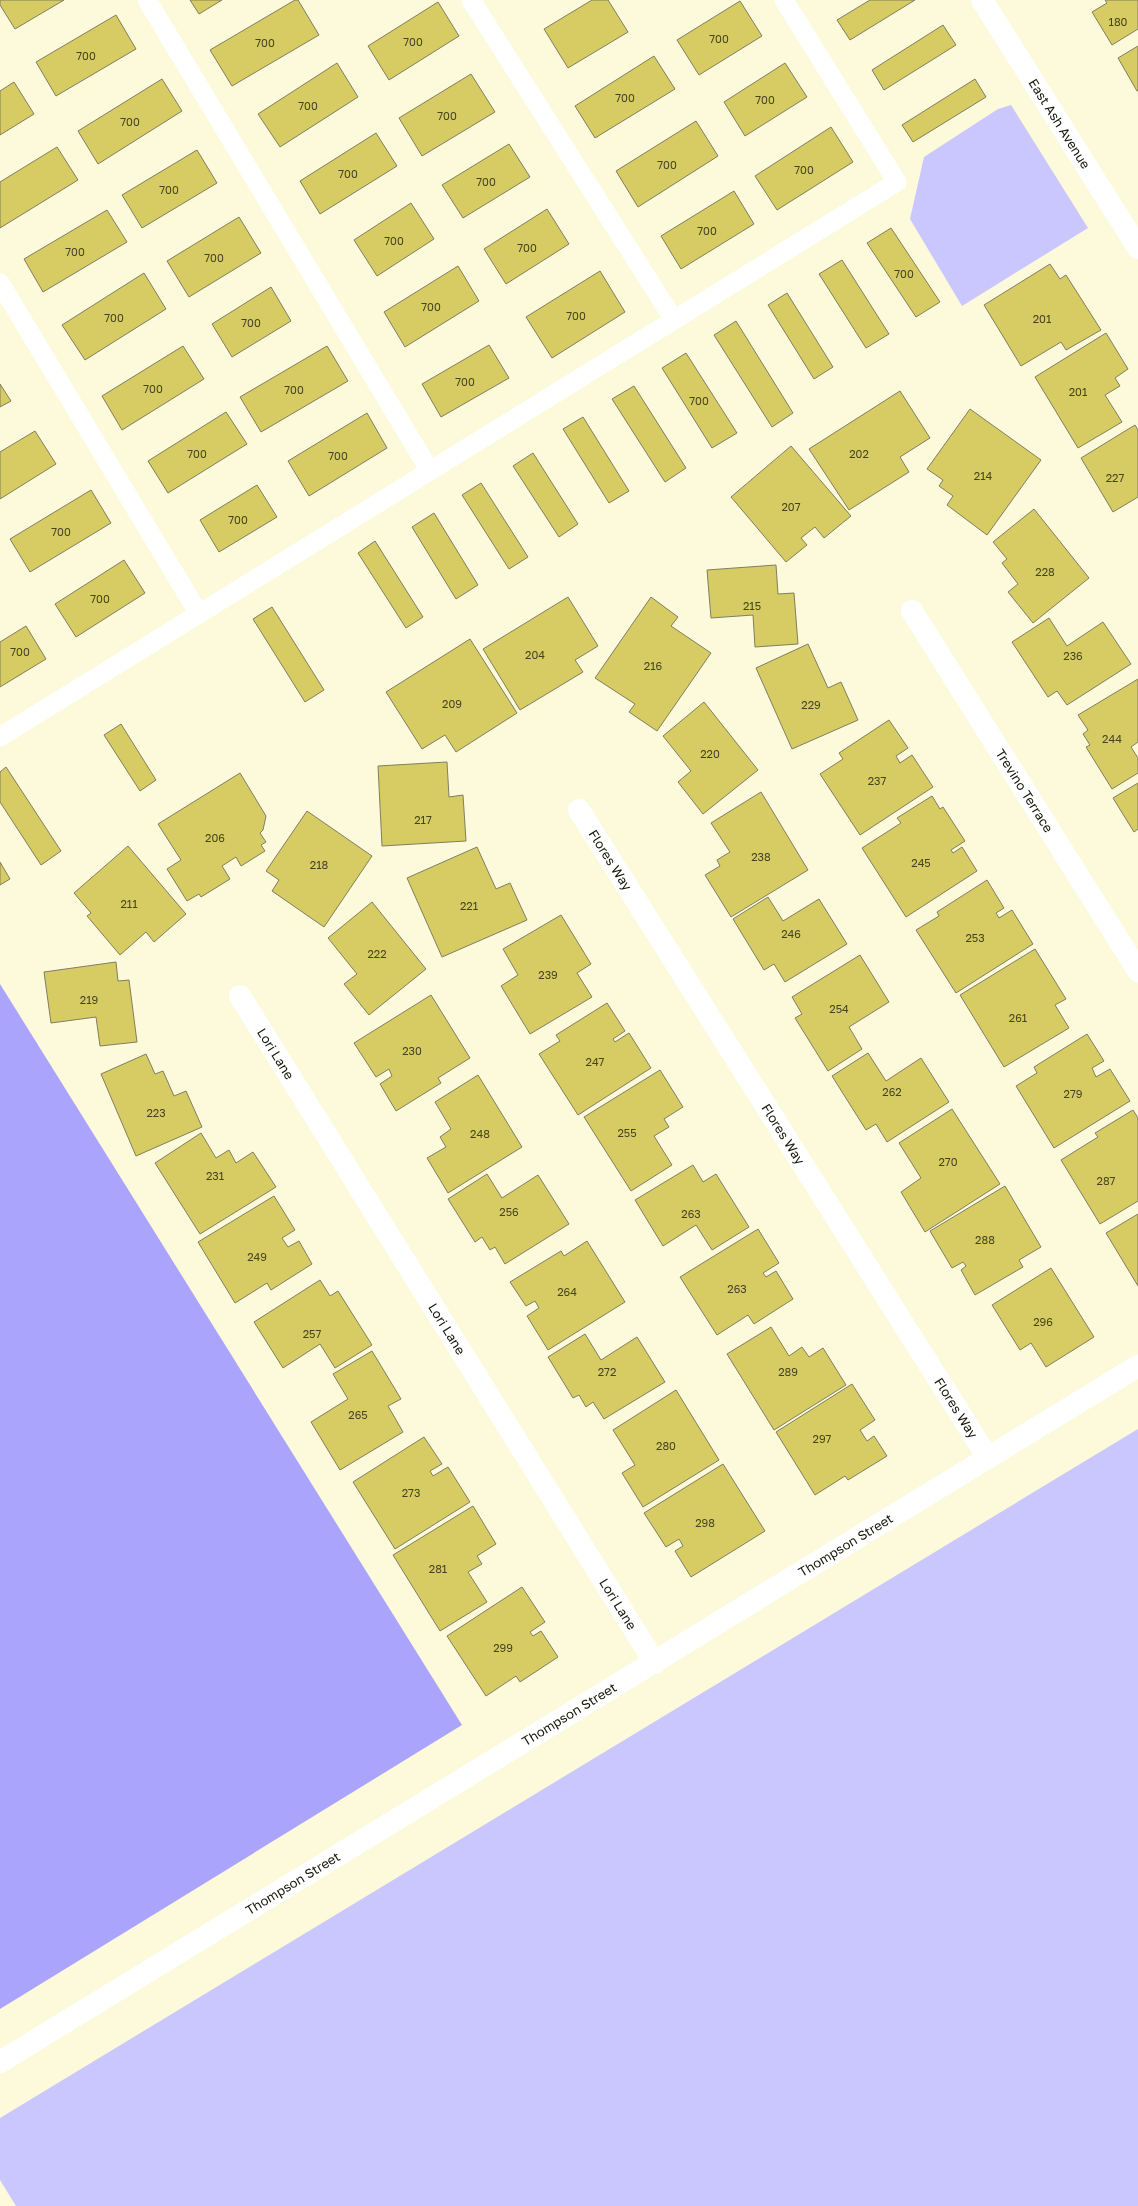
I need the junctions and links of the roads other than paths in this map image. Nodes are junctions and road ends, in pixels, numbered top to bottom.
1 (147, 0) edge
2 (471, 0) edge
3 (784, 0) edge
4 (982, 0) edge
5 (1134, 233) edge
6 (0, 282) edge
7 (674, 320) junction
8 (430, 471) junction
9 (912, 611) dead end
10 (199, 614) junction
11 (0, 737) edge
12 (579, 810) dead end
13 (1138, 971) edge
14 (240, 996) dead end
15 (1138, 1366) edge
16 (988, 1458) junction
17 (655, 1663) junction
18 (0, 2062) edge

1 - 8 lane
2 - 7 lane
3 - 7 lane
4 - 5 street, East Ash Avenue
6 - 10 lane
7 - 8 lane
8 - 10 lane
9 - 13 street, Trevino Terrace
10 - 11 lane
12 - 16 street, Flores Way
14 - 17 street, Lori Lane
15 - 16 street, Thompson Street
16 - 17 street, Thompson Street
17 - 18 street, Thompson Street

